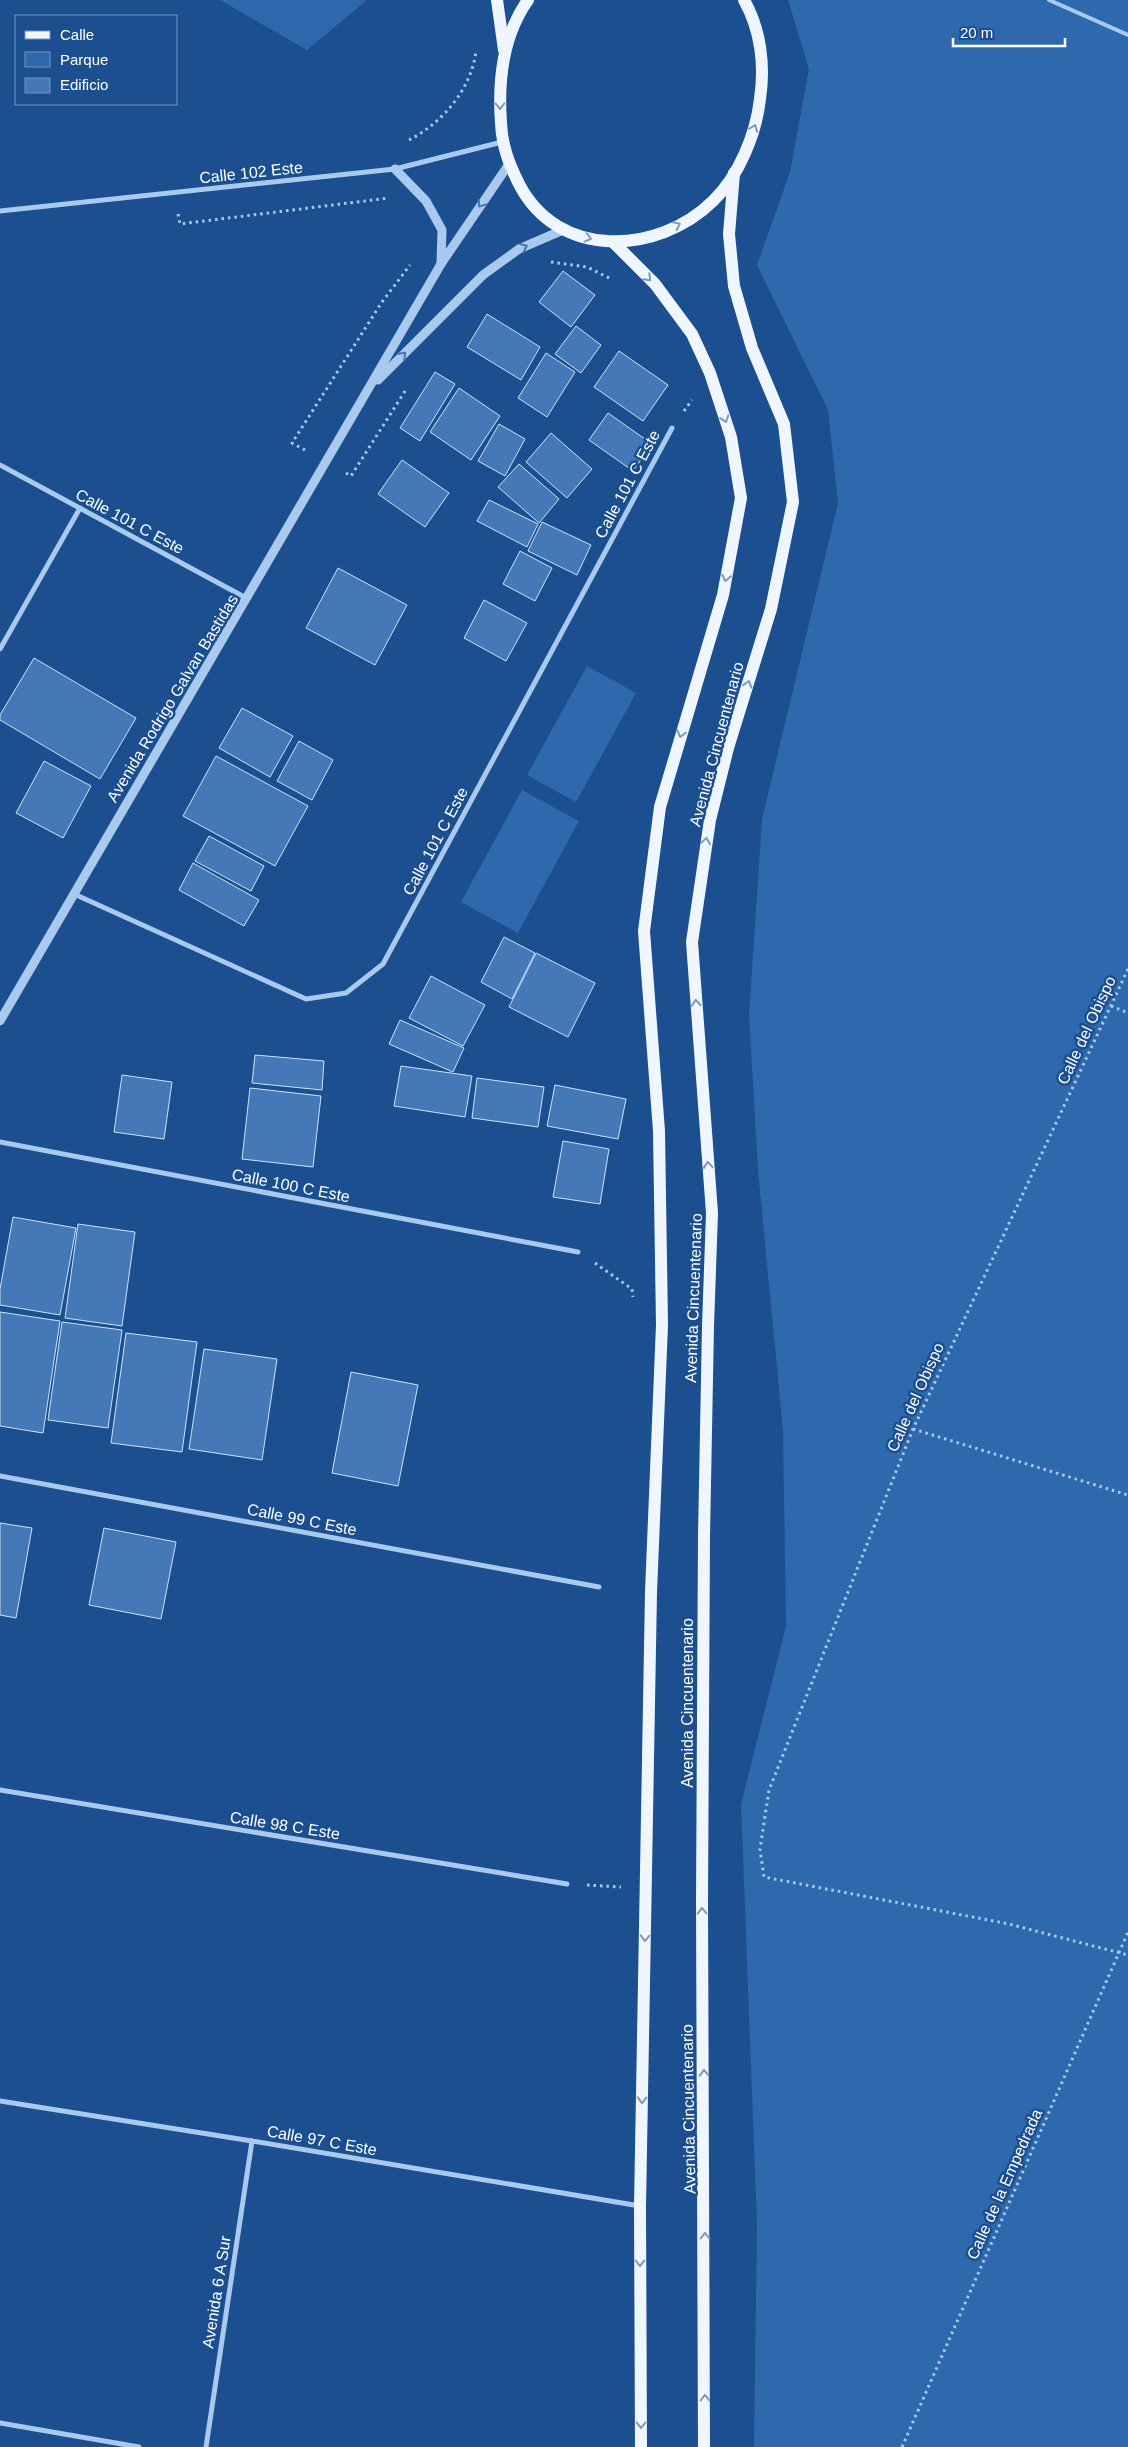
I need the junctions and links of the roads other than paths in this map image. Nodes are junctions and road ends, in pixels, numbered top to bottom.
1 (497, 0) edge
2 (528, 0) edge
3 (744, 0) edge
4 (1049, 0) edge
5 (1128, 35) edge
6 (504, 58) junction
7 (502, 142) junction
8 (509, 164) junction
9 (395, 169) junction
10 (734, 173) junction
11 (0, 211) edge
12 (563, 230) junction
13 (614, 243) junction
14 (441, 264) junction
15 (369, 389) junction
16 (672, 428) dead end
17 (0, 465) edge
18 (80, 508) junction
19 (248, 599) junction
20 (0, 650) edge
21 (73, 894) junction
22 (0, 1021) edge
23 (0, 1142) edge
24 (578, 1252) dead end
25 (0, 1476) edge
26 (599, 1588) dead end
27 (0, 1790) edge
28 (567, 1884) road end
29 (0, 2101) edge
30 (252, 2141) junction
31 (640, 2206) junction
32 (0, 2423) edge
33 (138, 2447) edge
34 (206, 2447) edge
35 (641, 2447) edge
36 (704, 2447) edge

1 - 6 main road
2 - 6 main road
10 -> 3 main road
4 - 5 lane
6 -> 7 main road
7 - 8 main road
7 - 9 street, Calle 102 Este
8 - 12 main road
8 -> 14 street, Avenida Rodrigo Galvan Bastidas
9 - 11 street, Calle 102 Este
9 - 14 street
13 -> 10 main road
36 -> 10 main road, Avenida Cincuentenario
12 -> 13 main road
15 -> 12 street, Avenida Rodrigo Galvan Bastidas
13 -> 31 main road, Avenida Cincuentenario
14 - 15 street, Avenida Rodrigo Galvan Bastidas
15 - 19 street, Avenida Rodrigo Galvan Bastidas
16 - 21 street, Calle 101 C Este
17 - 18 street, Calle 101 C Este
18 - 19 street, Calle 101 C Este
18 - 20 street
19 - 21 street, Avenida Rodrigo Galvan Bastidas
21 - 22 street, Avenida Rodrigo Galvan Bastidas
23 - 24 street, Calle 100 C Este
25 - 26 street, Calle 99 C Este
27 - 28 street, Calle 98 C Este
29 - 30 street, Calle 97 C Este
30 - 31 street, Calle 97 C Este
30 - 34 street, Avenida 6 A Sur
31 -> 35 main road, Avenida Cincuentenario
32 - 33 street

